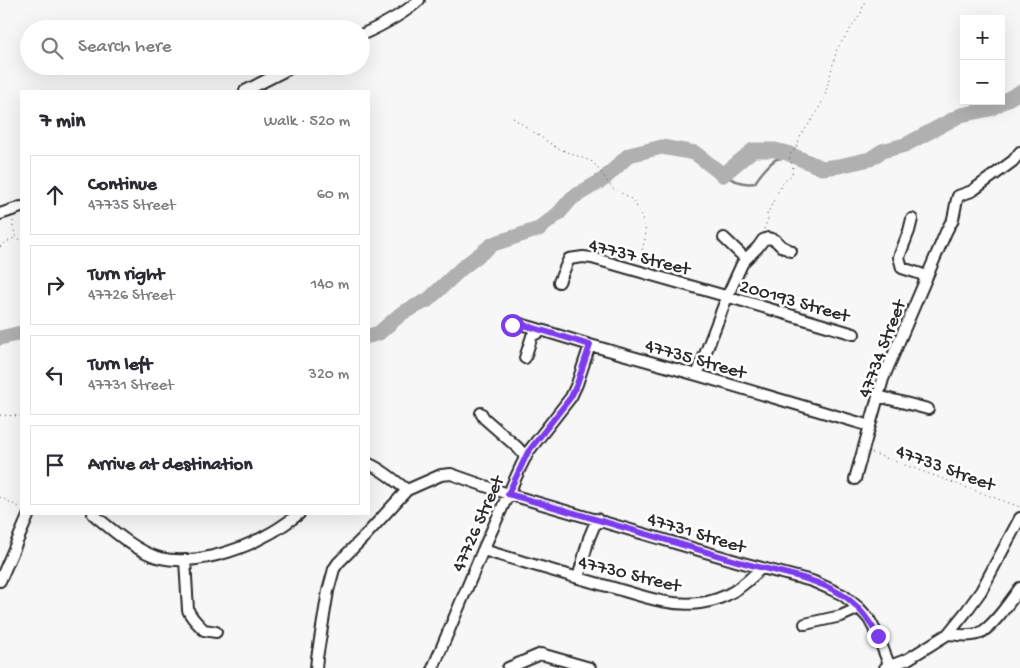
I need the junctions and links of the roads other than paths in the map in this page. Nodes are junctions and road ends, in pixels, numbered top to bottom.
1 (419, 0) edge
2 (370, 30) edge
3 (276, 75) edge
4 (247, 90) edge
5 (1020, 152) edge
6 (17, 208) edge
7 (0, 214) edge
8 (912, 219) dead end
9 (724, 238) dead end
10 (791, 251) dead end
11 (746, 259) junction
12 (926, 279) junction
13 (559, 282) dead end
14 (727, 297) junction
15 (512, 325) dead end
16 (542, 330) junction
17 (854, 334) dead end
18 (590, 345) junction
19 (525, 358) dead end
20 (697, 375) junction
21 (878, 396) junction
22 (928, 409) dead end
23 (481, 413) dead end
24 (870, 426) junction
25 (526, 457) junction
26 (370, 465) edge
27 (855, 479) dead end
28 (406, 490) junction
29 (508, 494) junction
30 (29, 515) edge
31 (94, 515) edge
32 (298, 515) edge
33 (1020, 518) edge
34 (597, 519) junction
35 (483, 550) junction
36 (186, 560) junction
37 (761, 568) junction
38 (578, 578) junction
39 (0, 580) edge
40 (1020, 588) edge
41 (859, 608) junction
42 (805, 624) dead end
43 (216, 632) dead end
44 (948, 634) junction
45 (888, 667) edge
46 (316, 668) edge
47 (433, 668) edge
48 (508, 668) edge
49 (590, 668) edge

1 - 2 street
3 - 4 street
5 - 12 street, 47734 Street
6 - 7 street
8 - 12 street
9 - 11 street
10 - 11 street
11 - 14 street
12 - 21 street, 47734 Street
13 - 14 street, 47737 Street
14 - 17 street, 200193 Street
14 - 20 street
15 - 16 street, 47735 Street
16 - 18 street, 47735 Street
16 - 19 street
18 - 20 street, 47735 Street
18 - 25 street, 47726 Street
20 - 24 street, 47735 Street
21 - 22 street
21 - 24 street, 47734 Street
23 - 25 street
24 - 27 street, 47734 Street
25 - 29 street, 47726 Street
26 - 28 street
28 - 29 street, 47731 Street
28 - 46 street
29 - 34 street, 47731 Street
29 - 35 street, 47726 Street
30 - 39 street
31 - 36 street
32 - 36 street
33 - 44 street
34 - 37 street, 47731 Street
34 - 38 street
35 - 38 street, 47730 Street
35 - 47 street, 47726 Street
36 - 43 street
37 - 38 street, 47730 Street
37 - 41 street, 47731 Street
40 - 44 street
41 - 42 street
41 - 45 street, 47731 Street
44 - 45 street
48 - 49 street

